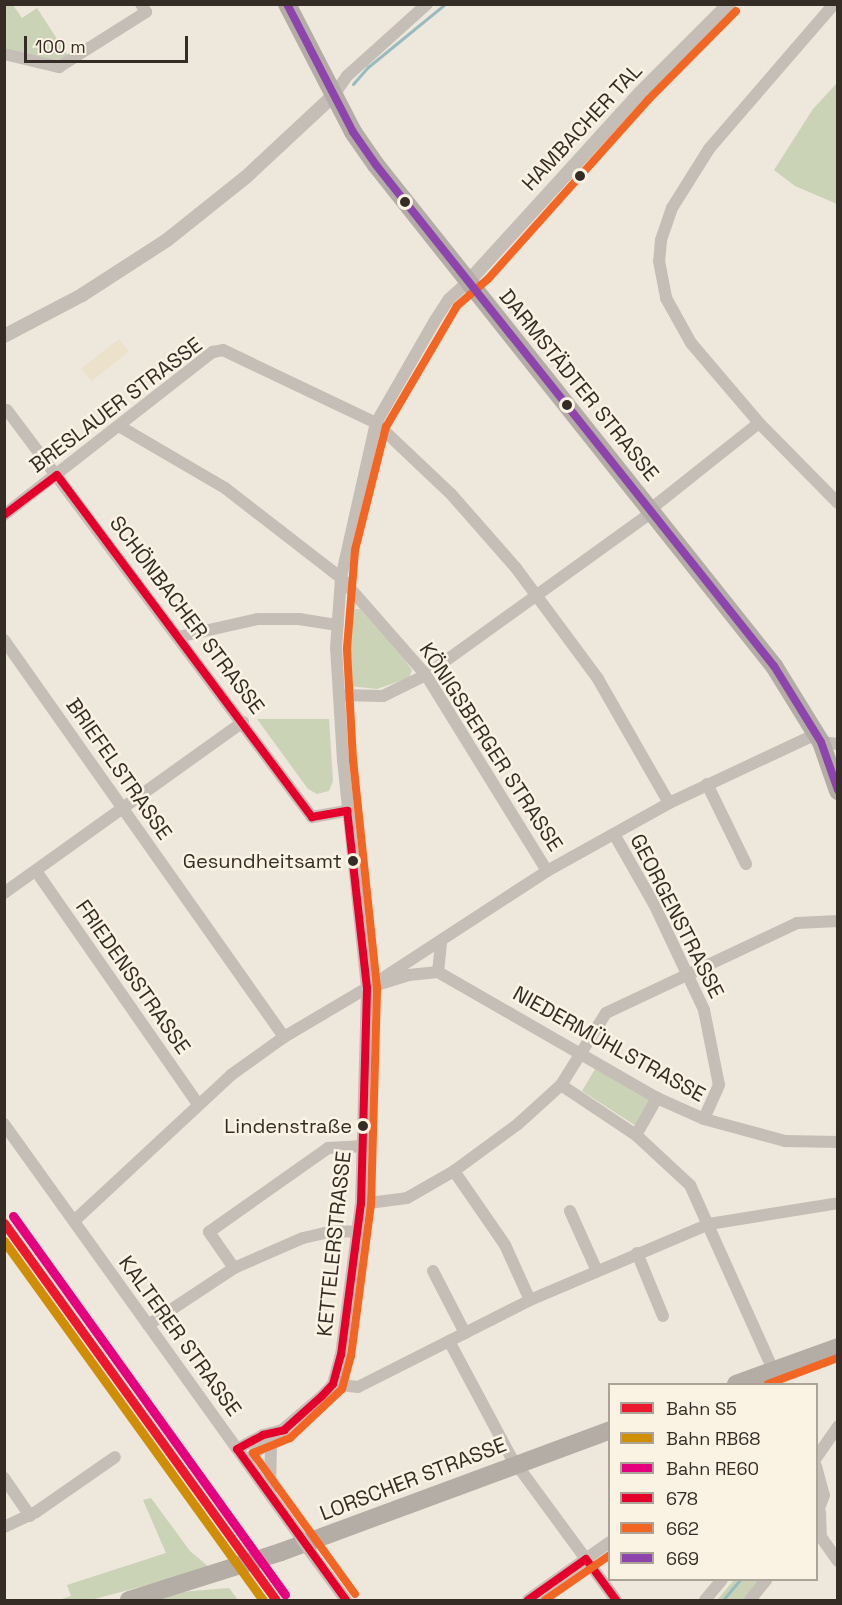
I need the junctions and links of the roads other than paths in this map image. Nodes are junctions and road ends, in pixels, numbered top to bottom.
1 (287, 4) edge
2 (427, 4) edge
3 (729, 4) edge
4 (834, 4) edge
5 (144, 8) edge
6 (4, 54) edge
7 (333, 96) junction
8 (468, 282) junction
9 (4, 336) edge
10 (7, 410) dead end
11 (376, 423) junction
12 (759, 423) junction
13 (119, 426) junction
14 (57, 475) junction
15 (837, 503) edge
16 (651, 511) junction
17 (4, 515) edge
18 (341, 578) junction
19 (537, 595) junction
20 (338, 625) junction
21 (178, 637) junction
22 (4, 640) edge
23 (426, 675) junction
24 (339, 695) junction
25 (243, 722) junction
26 (825, 740) edge
27 (707, 784) junction
28 (837, 791) edge
29 (669, 803) junction
30 (123, 808) junction
31 (347, 811) junction
32 (615, 834) junction
33 (746, 864) dead end
34 (36, 871) junction
35 (548, 871) junction
36 (4, 893) edge
37 (837, 921) edge
38 (441, 942) junction
39 (438, 972) junction
40 (687, 973) junction
41 (367, 988) junction
42 (284, 1037) junction
43 (580, 1054) junction
44 (561, 1085) junction
45 (657, 1098) junction
46 (198, 1104) junction
47 (704, 1119) junction
48 (4, 1124) edge
49 (636, 1135) junction
50 (837, 1142) edge
51 (364, 1146) junction
52 (454, 1171) junction
53 (837, 1203) edge
54 (361, 1204) junction
55 (570, 1211) dead end
56 (74, 1221) junction
57 (709, 1224) junction
58 (357, 1232) junction
59 (637, 1253) junction
60 (234, 1268) junction
61 (433, 1271) dead end
62 (597, 1271) junction
63 (530, 1300) junction
64 (663, 1316) dead end
65 (148, 1325) junction
66 (465, 1333) junction
67 (449, 1341) junction
68 (837, 1347) edge
69 (772, 1370) junction
70 (756, 1381) edge
71 (333, 1384) junction
72 (837, 1426) edge
73 (284, 1430) junction
74 (608, 1430) edge
75 (271, 1444) junction
76 (237, 1449) junction
77 (818, 1455) edge
78 (115, 1457) dead end
79 (246, 1461) junction
80 (517, 1464) junction
81 (818, 1473) edge
82 (4, 1478) edge
83 (270, 1495) junction
84 (818, 1514) edge
85 (30, 1516) junction
86 (4, 1527) edge
87 (608, 1543) edge
88 (586, 1559) junction
89 (837, 1561) edge
90 (721, 1581) edge
91 (765, 1581) edge
92 (129, 1600) edge
93 (346, 1600) edge
94 (528, 1600) edge
95 (616, 1600) edge
96 (705, 1600) edge
97 (750, 1600) edge

1 - 7 main road, DARMSTÄDTER STRASSE
2 - 7 street
3 - 8 street, HAMBACHER TAL
4 - 12 street
5 - 6 street
7 - 8 main road, DARMSTÄDTER STRASSE
7 - 9 street
8 - 11 street, KETTELERSTRASSE
8 - 16 main road, DARMSTÄDTER STRASSE
10 - 14 street, SCHÖNBACHER STRASSE
11 - 13 street, BRESLAUER STRASSE
11 - 18 street, KETTELERSTRASSE
11 - 19 street
12 - 15 street
12 - 16 street
13 - 14 street, BRESLAUER STRASSE
13 - 18 street, KÖNIGSBERGER STRASSE
14 - 17 street, BRESLAUER STRASSE
14 - 21 street, SCHÖNBACHER STRASSE
16 - 19 street
16 - 26 main road, DARMSTÄDTER STRASSE
18 - 20 street, KETTELERSTRASSE
18 - 23 street, KÖNIGSBERGER STRASSE
19 - 23 street
19 - 29 street
20 - 21 street
20 - 24 street, KETTELERSTRASSE
21 - 25 street, SCHÖNBACHER STRASSE
22 - 30 street, BRIEFELSTRASSE
23 - 24 street
23 - 35 street, KÖNIGSBERGER STRASSE
24 - 31 street, KETTELERSTRASSE
25 - 30 street
25 - 31 street, SCHÖNBACHER STRASSE
26 - 27 street
26 - 28 main road, DARMSTÄDTER STRASSE
27 - 29 street
27 - 33 street
29 - 32 street
30 - 34 street
30 - 42 street, BRIEFELSTRASSE
31 - 41 street, KETTELERSTRASSE
32 - 35 street
32 - 40 street, GEORGENSTRASSE
34 - 36 street
34 - 46 street, FRIEDENSSTRASSE
35 - 38 street
37 - 40 street
38 - 39 street
38 - 41 street
39 - 41 street
39 - 43 street, NIEDERMÜHLSTRASSE
40 - 43 street
40 - 47 street, GEORGENSTRASSE
41 - 42 street
41 - 51 street, KETTELERSTRASSE
42 - 46 street
43 - 44 street
43 - 45 street, NIEDERMÜHLSTRASSE
44 - 49 street
44 - 52 street
45 - 47 street, NIEDERMÜHLSTRASSE
45 - 49 street
46 - 56 street
47 - 50 street, NIEDERMÜHLSTRASSE
48 - 56 street, KALTERER STRASSE
49 - 57 street
51 - 54 street, KETTELERSTRASSE
51 - 60 street
52 - 54 street
52 - 63 street
53 - 57 street
54 - 58 street, KETTELERSTRASSE
55 - 62 street
56 - 65 street, KALTERER STRASSE
57 - 59 street
57 - 69 street
58 - 60 street
58 - 71 street, KETTELERSTRASSE
59 - 62 street
59 - 64 street
60 - 65 street
61 - 66 street
62 - 63 street
63 - 66 street
65 - 76 street, KALTERER STRASSE
66 - 67 street
67 - 71 street
67 - 80 street
68 - 69 main road
69 - 70 main road
71 - 73 street
72 - 77 street
73 - 75 street
73 - 76 street
74 - 80 main road, LORSCHER STRASSE
75 - 79 street
75 - 83 street
76 - 79 street, KALTERER STRASSE
78 - 85 street
79 - 83 street, KALTERER STRASSE
80 - 88 street
80 - 92 main road, LORSCHER STRASSE
81 - 84 street
82 - 85 street
83 - 93 street, KALTERER STRASSE, bridge
84 - 89 street
85 - 86 street
87 - 88 street
88 - 94 street
88 - 95 street
90 - 96 street
91 - 97 street

